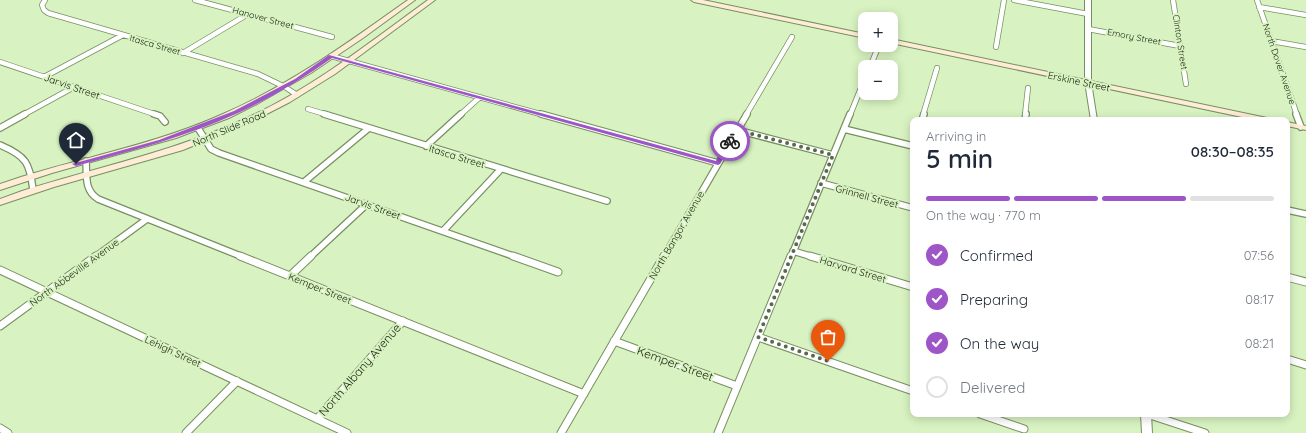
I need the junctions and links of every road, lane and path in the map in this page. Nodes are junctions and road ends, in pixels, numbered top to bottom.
1 (45, 0) edge
2 (195, 0) edge
3 (412, 0) edge
4 (432, 0) edge
5 (694, 0) edge
6 (1004, 0) edge
7 (1014, 0) edge
8 (1088, 0) edge
9 (1173, 0) edge
10 (1257, 0) edge
11 (402, 7) junction
12 (1259, 7) junction
13 (418, 10) junction
14 (248, 14) junction
15 (1088, 14) junction
16 (1306, 14) edge
17 (1088, 29) junction
18 (123, 35) junction
19 (858, 35) edge
20 (332, 37) dead end
21 (792, 37) dead end
22 (1271, 41) junction
23 (898, 42) edge
24 (1180, 46) junction
25 (996, 47) dead end
26 (1306, 48) edge
27 (183, 53) junction
28 (331, 56) junction
29 (347, 61) junction
30 (0, 62) edge
31 (937, 68) dead end
32 (44, 77) junction
33 (1088, 82) junction
34 (1186, 84) dead end
35 (74, 87) junction
36 (285, 87) junction
37 (1028, 88) dead end
38 (297, 95) junction
39 (858, 95) edge
40 (480, 97) junction
41 (308, 109) dead end
42 (923, 117) edge
43 (1025, 117) edge
44 (1094, 117) edge
45 (1250, 117) edge
46 (165, 122) dead end
47 (1290, 125) edge
48 (0, 128) edge
49 (198, 128) junction
50 (369, 128) junction
51 (1304, 128) edge
52 (844, 129) junction
53 (737, 130) junction
54 (205, 139) junction
55 (0, 145) edge
56 (910, 145) edge
57 (426, 146) junction
58 (833, 155) junction
59 (86, 160) junction
60 (718, 163) junction
61 (500, 169) junction
62 (87, 174) junction
63 (31, 176) junction
64 (304, 182) junction
65 (821, 183) junction
66 (0, 188) edge
67 (33, 190) junction
68 (607, 201) dead end
69 (0, 202) edge
70 (367, 204) junction
71 (910, 207) edge
72 (1290, 211) edge
73 (1306, 214) edge
74 (147, 219) junction
75 (443, 231) junction
76 (793, 251) junction
77 (0, 270) edge
78 (558, 272) dead end
79 (290, 276) junction
80 (1290, 278) edge
81 (1306, 282) edge
82 (910, 286) edge
83 (46, 292) junction
84 (403, 321) junction
85 (0, 326) edge
86 (758, 337) junction
87 (614, 341) junction
88 (1290, 360) edge
89 (1306, 365) edge
90 (237, 381) junction
91 (737, 386) junction
92 (910, 390) edge
93 (584, 394) junction
94 (989, 417) edge
95 (1147, 417) edge
96 (1156, 417) edge
97 (317, 419) junction
98 (0, 428) edge
99 (1024, 429) dead end
100 (8, 433) edge
101 (186, 433) edge
102 (347, 433) edge
103 (561, 433) edge
104 (718, 433) edge
105 (1148, 433) edge
106 (1205, 433) edge

1 - 18 street, Itasca Street
2 - 14 street, Hanover Street
3 - 11 main road, North Slide Road
4 - 13 main road, North Slide Road
5 - 19 main road
6 - 25 street
7 - 15 street
8 - 15 street
9 - 24 street, Clinton Street
10 - 12 street, North Dover Avenue
11 - 13 main road
11 - 28 main road, North Slide Road
12 - 16 street
12 - 22 street, North Dover Avenue
13 - 29 main road, North Slide Road
14 - 20 street, Hanover Street
14 - 27 street
15 - 17 street
17 - 24 street, Emory Street
17 - 33 street
18 - 27 street, Itasca Street
18 - 32 street
21 - 53 street, North Bangor Avenue
22 - 26 street
22 - 51 street, North Dover Avenue
23 - 33 main road, Erskine Street
24 - 34 street, Clinton Street
27 - 36 street, Itasca Street
28 - 29 street
28 - 36 main road, North Slide Road
29 - 38 main road, North Slide Road
29 - 40 street
30 - 32 street, Jarvis Street
31 - 42 street
32 - 35 street, Jarvis Street
33 - 44 street
33 - 45 main road, Erskine Street
35 - 46 street, Jarvis Street
35 - 48 street
36 - 38 street, Itasca Street
36 - 49 main road, North Slide Road
37 - 43 street
38 - 54 main road, North Slide Road
39 - 52 street
40 - 57 street
40 - 60 street
41 - 50 street, Itasca Street
47 - 51 main road
49 - 54 street, Jarvis Street
49 - 59 main road, North Slide Road
50 - 57 street, Itasca Street
50 - 64 street
52 - 56 street
52 - 58 street
53 - 58 street
53 - 60 street, North Bangor Avenue
54 - 62 main road, North Slide Road
54 - 64 street, Jarvis Street
55 - 63 street
57 - 61 street, Itasca Street
58 - 65 street
59 - 62 street, Kemper Street
59 - 63 main road, North Slide Road
60 - 87 street, North Bangor Avenue
61 - 68 street, Itasca Street
61 - 75 street
62 - 67 main road, North Slide Road
62 - 74 street, Kemper Street
63 - 66 main road, North Slide Road
63 - 67 street
64 - 70 street, Jarvis Street
65 - 71 street, Grinnell Street
65 - 76 street
67 - 69 main road, North Slide Road
70 - 75 street, Jarvis Street
70 - 79 street
72 - 73 street
74 - 79 street, Kemper Street
74 - 83 street, North Abbeville Avenue
75 - 78 street, Jarvis Street
76 - 82 street, Harvard Street
76 - 86 street
77 - 83 street, Lehigh Street
79 - 84 street, Kemper Street
80 - 81 street
83 - 85 street, North Abbeville Avenue
83 - 90 street, Lehigh Street
84 - 93 street, Kemper Street
84 - 97 street, North Albany Avenue
86 - 91 street
86 - 92 street
87 - 91 street, Kemper Street
87 - 93 street, North Bangor Avenue
88 - 89 street
90 - 97 street, Lehigh Street
90 - 101 street
91 - 104 street
93 - 103 street, North Bangor Avenue
94 - 99 street
95 - 105 street
96 - 106 street
97 - 102 street, Lehigh Street
98 - 100 street

